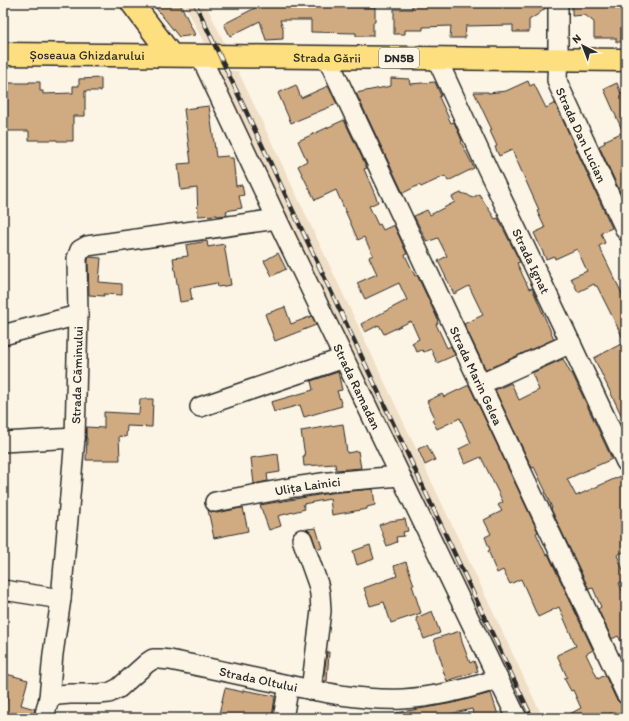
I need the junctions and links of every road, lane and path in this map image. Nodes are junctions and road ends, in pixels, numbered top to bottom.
1 (132, 3) edge
2 (558, 3) edge
3 (3, 54) edge
4 (171, 55) junction
5 (200, 55) junction
6 (327, 57) junction
7 (437, 59) junction
8 (558, 59) junction
9 (626, 60) edge
10 (277, 218) junction
11 (626, 231) edge
12 (78, 315) junction
13 (3, 334) edge
14 (571, 343) junction
15 (344, 358) junction
16 (481, 384) junction
17 (200, 407) dead end
18 (75, 438) junction
19 (3, 442) edge
20 (626, 462) edge
21 (400, 476) junction
22 (215, 502) dead end
23 (302, 540) dead end
24 (3, 590) edge
25 (61, 600) junction
26 (498, 679) junction
27 (289, 685) junction
28 (311, 690) junction
29 (626, 694) edge
30 (49, 698) junction
31 (44, 718) edge
32 (283, 718) edge
33 (517, 718) edge

1 - 4 main road
2 - 8 street, Strada Dan Lucian
3 - 4 main road, Șoseaua Ghizdarului
4 - 5 main road, Strada Gării / DN5B
5 - 6 main road, Strada Gării / DN5B
5 - 10 street, Strada Ramadan
6 - 7 main road, Strada Gării / DN5B
6 - 16 street, Strada Marin Gelea
7 - 8 main road, Strada Gării / DN5B
7 - 14 street, Strada Ignat
8 - 9 main road, Strada Gării / DN5B
8 - 11 street, Strada Dan Lucian
10 - 12 street, Strada Căminului
10 - 15 street, Strada Ramadan
12 - 13 street
12 - 18 street, Strada Căminului
14 - 16 street
14 - 20 street, Strada Ignat
15 - 17 street
15 - 21 street, Strada Ramadan
16 - 29 street, Strada Marin Gelea
18 - 19 street
18 - 25 street, Strada Căminului
21 - 22 street, Ulița Lainici
21 - 26 street, Strada Ramadan
23 - 28 street
24 - 25 street
25 - 30 street, Strada Căminului
26 - 28 street, Strada Oltului
26 - 33 street, Strada Ramadan
27 - 28 street, Strada Oltului
27 - 30 street, Strada Oltului
27 - 32 street
30 - 31 street

